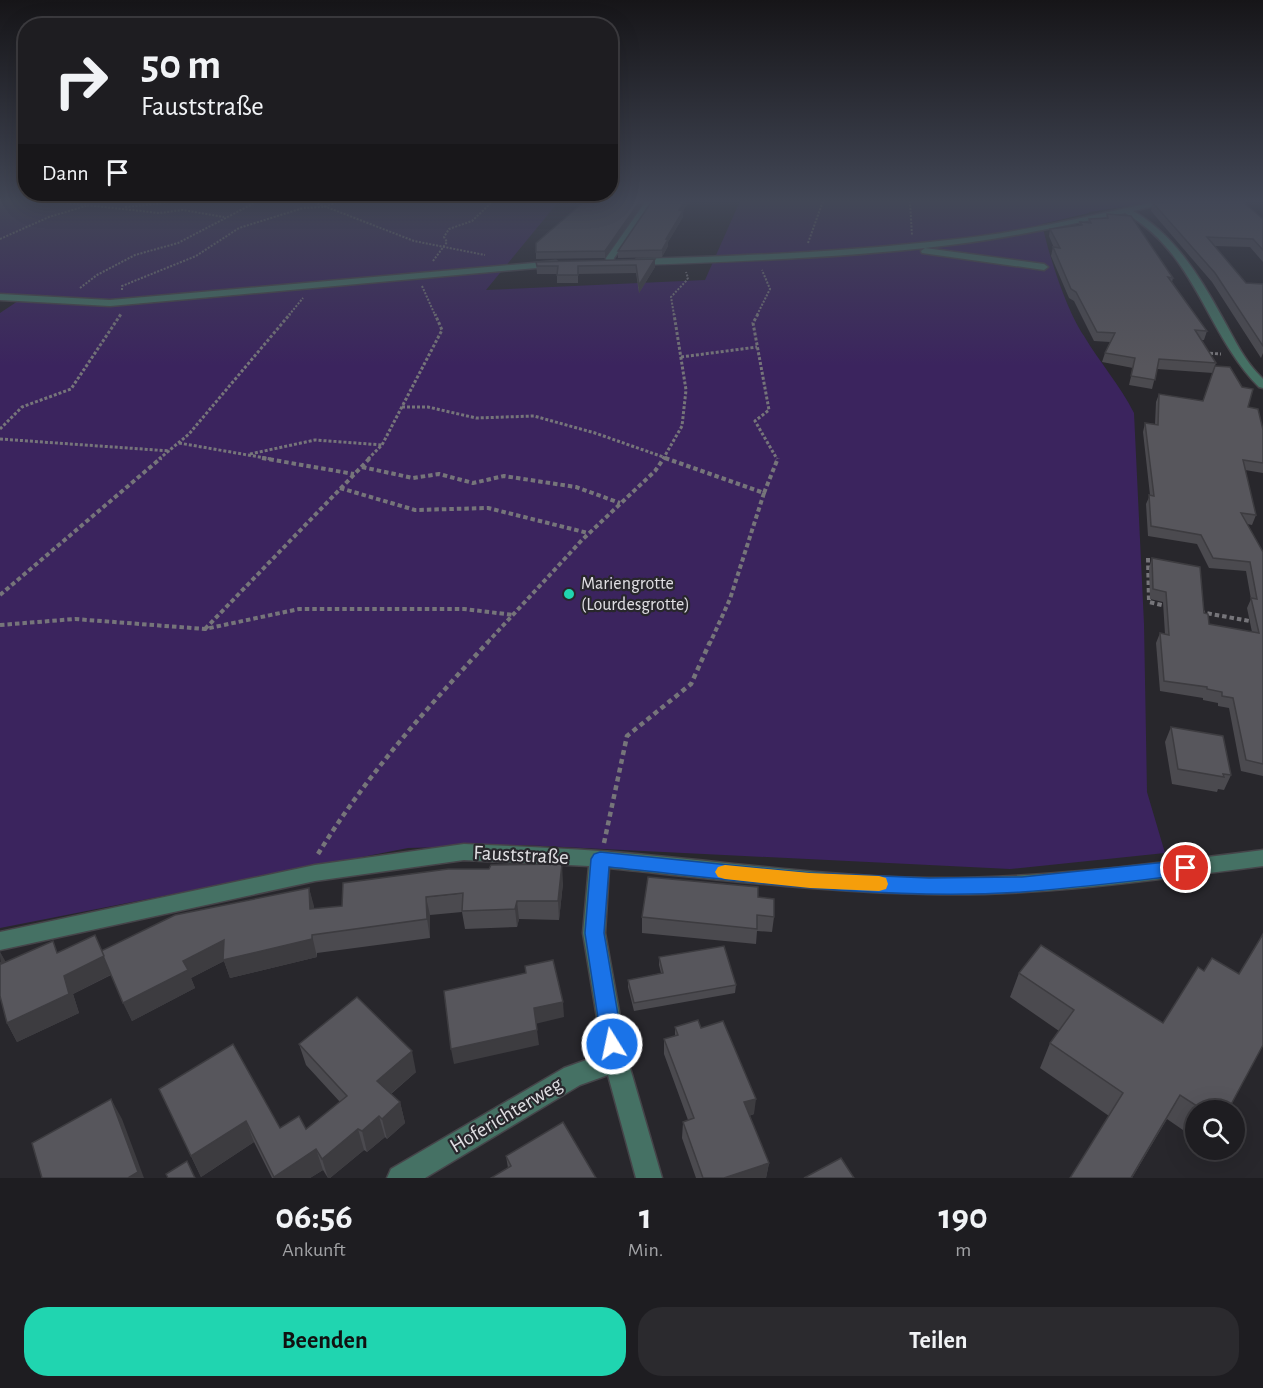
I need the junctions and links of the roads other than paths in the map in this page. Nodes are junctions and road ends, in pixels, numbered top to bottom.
1 (610, 256) edge
2 (788, 256) edge
3 (961, 256) edge
4 (1176, 256) edge
5 (621, 262) edge
6 (632, 262) edge
7 (562, 264) edge
8 (1044, 267) dead end
9 (0, 297) edge
10 (1263, 385) edge
11 (1263, 858) edge
12 (600, 859) junction
13 (0, 941) edge
14 (616, 1062) junction
15 (399, 1178) edge
16 (649, 1178) edge

1 - 5 street
2 - 6 street
3 - 8 street
4 - 10 street
7 - 9 street
11 - 12 street, Fauststraße
12 - 13 street, Fauststraße
12 - 14 street
14 - 15 street, Hoferichterweg
14 - 16 street

